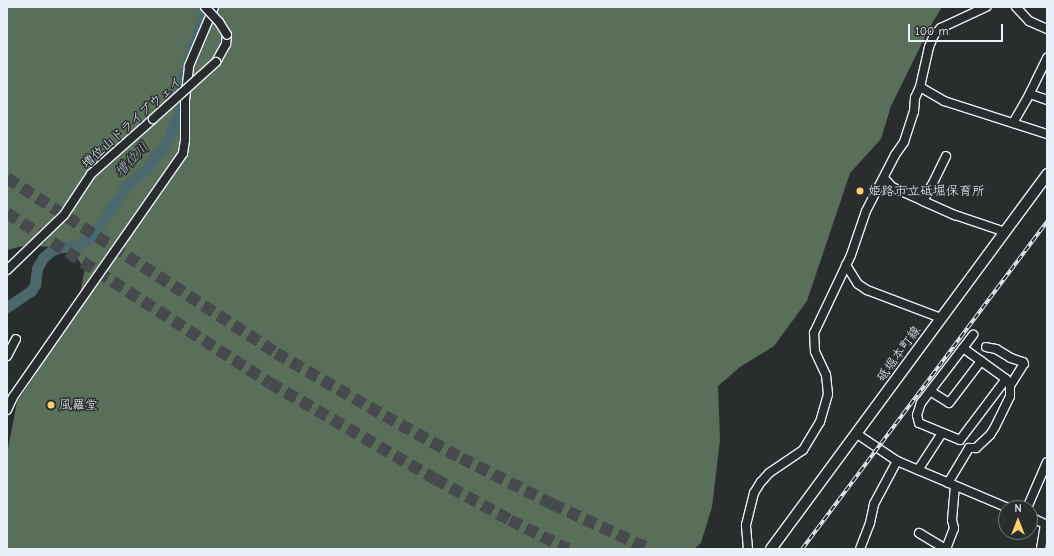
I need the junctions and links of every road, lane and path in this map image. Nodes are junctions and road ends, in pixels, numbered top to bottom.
1 (205, 7) edge
2 (214, 7) edge
3 (986, 7) edge
4 (1016, 7) edge
5 (1047, 29) edge
6 (1047, 58) edge
7 (920, 87) junction
8 (1030, 94) junction
9 (1047, 100) edge
10 (1013, 123) junction
11 (1047, 134) edge
12 (946, 156) dead end
13 (1047, 174) edge
14 (884, 178) junction
15 (923, 201) junction
16 (1005, 232) junction
17 (846, 265) junction
18 (7, 270) edge
19 (941, 318) junction
20 (973, 335) dead end
21 (16, 339) dead end
22 (986, 347) dead end
23 (964, 348) junction
24 (7, 356) edge
25 (981, 361) junction
26 (930, 391) junction
27 (7, 410) edge
28 (942, 433) junction
29 (856, 434) junction
30 (897, 461) junction
31 (1047, 462) edge
32 (918, 470) junction
33 (951, 484) junction
34 (1030, 500) edge
35 (998, 504) edge
36 (1046, 524) edge
37 (919, 533) dead end
38 (748, 549) edge
39 (772, 549) edge
40 (860, 549) edge
41 (946, 549) edge
42 (1041, 549) edge

1 - 18 street, 増位山ドライブウェイ, bridge
2 - 27 street
3 - 7 street
4 - 5 street
6 - 8 street
7 - 10 street
7 - 14 street
8 - 9 street
8 - 10 street
10 - 11 street
12 - 15 street
13 - 16 main road, 砥堀本町線
14 - 15 street
14 - 17 street
15 - 16 street
16 - 19 main road, 砥堀本町線
17 - 19 street
17 - 38 street
19 - 29 main road, 砥堀本町線
20 - 23 street
21 - 24 street
22 - 33 street
23 - 25 street
23 - 26 street
25 - 26 street
25 - 28 street
26 - 28 street
28 - 32 street
29 - 30 street
29 - 39 main road, 砥堀本町線
30 - 32 street
30 - 40 street
31 - 34 street
32 - 33 street
33 - 35 street
33 - 41 street
36 - 42 street
37 - 41 street

